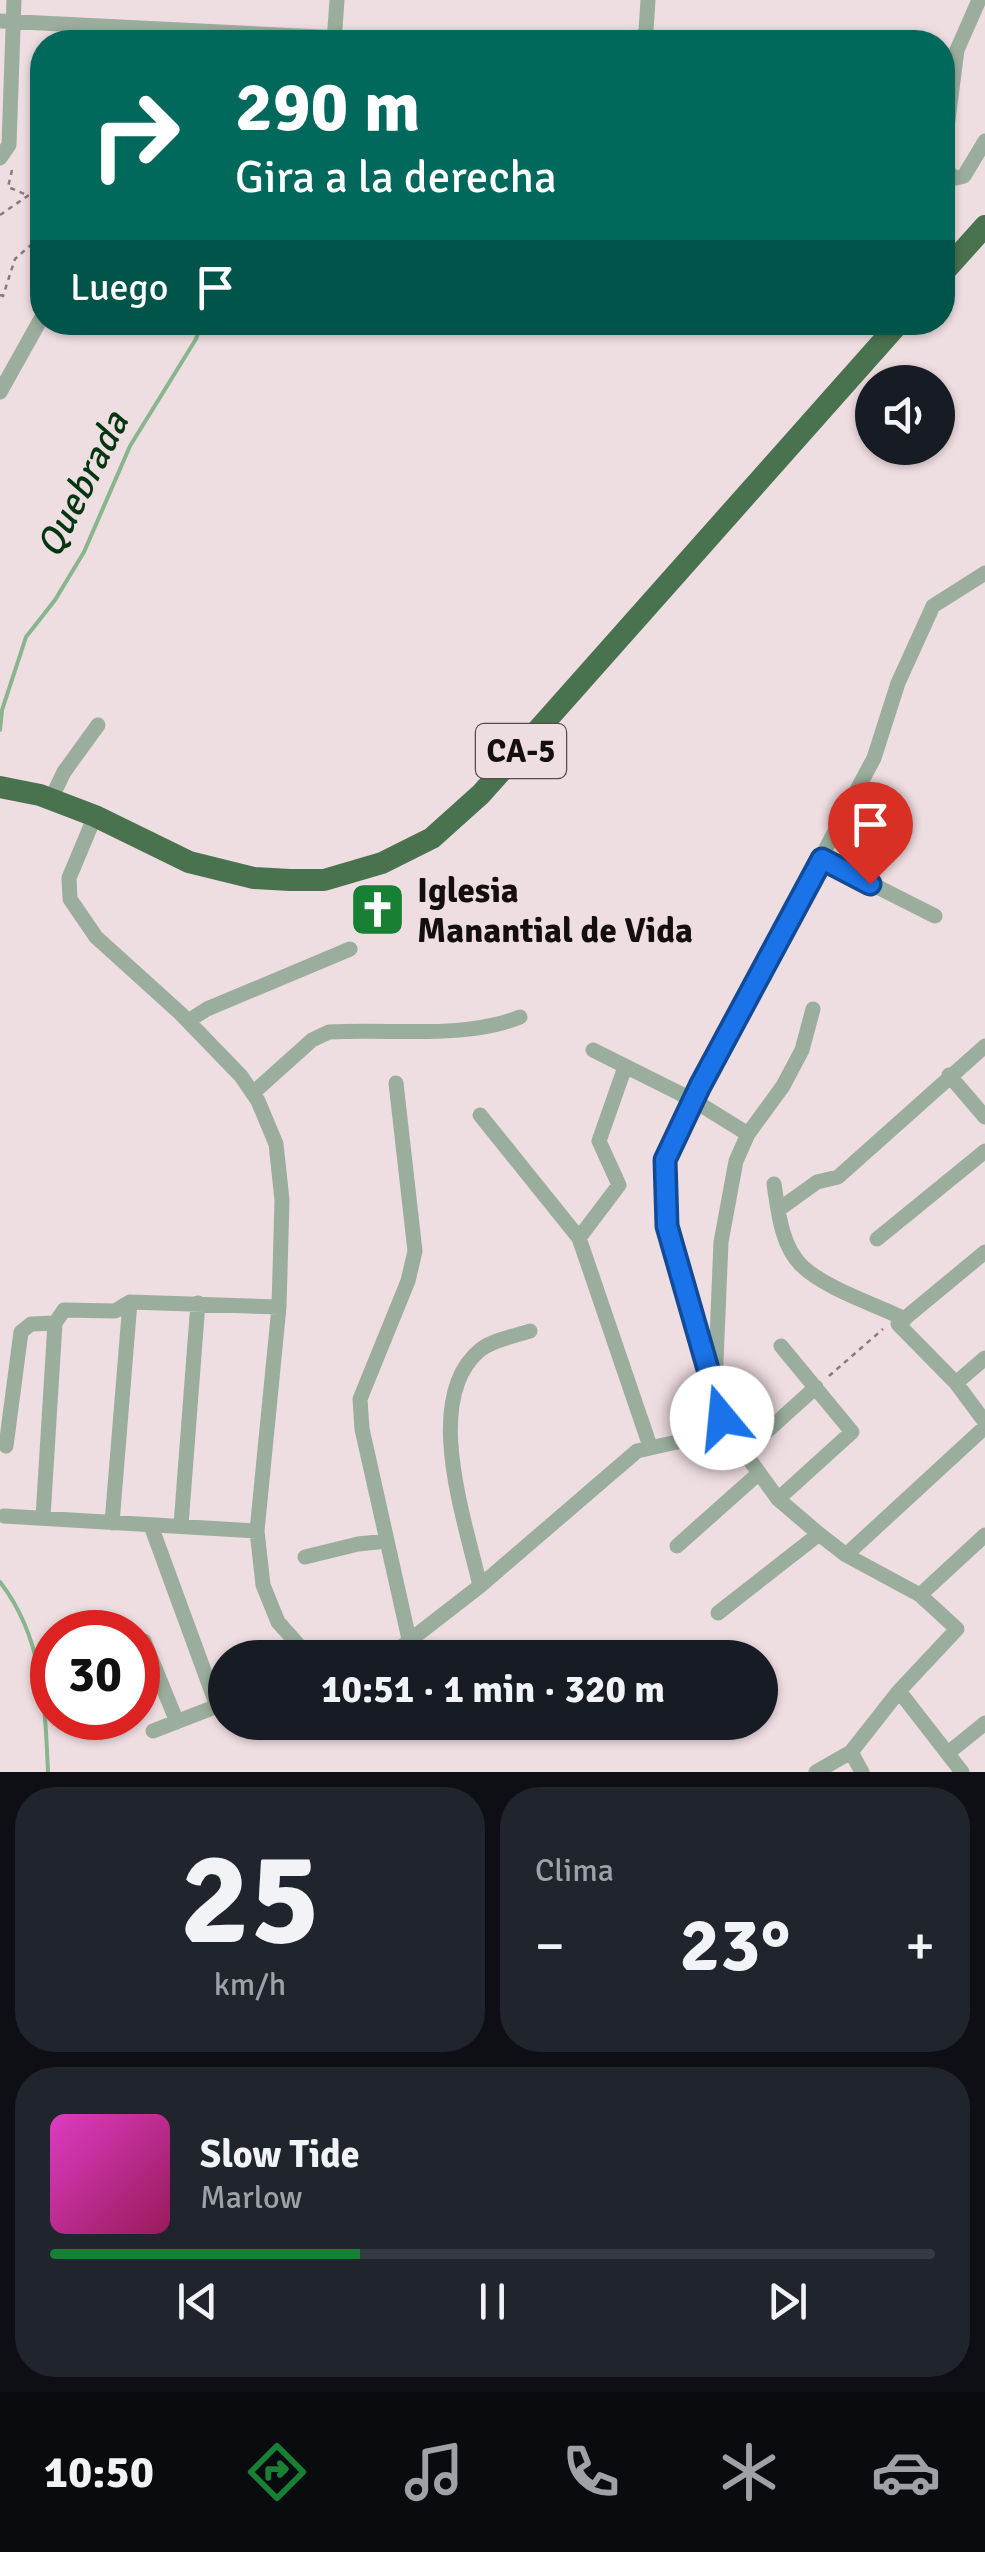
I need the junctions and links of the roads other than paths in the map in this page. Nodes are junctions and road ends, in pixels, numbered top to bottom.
1 (14, 0) edge
2 (337, 0) edge
3 (648, 0) edge
4 (979, 0) edge
5 (6, 21) edge
6 (161, 30) edge
7 (335, 30) edge
8 (646, 30) edge
9 (955, 58) edge
10 (6, 74) edge
11 (985, 141) edge
12 (6, 164) edge
13 (955, 177) edge
14 (985, 226) edge
15 (955, 259) edge
16 (32, 335) edge
17 (889, 335) edge
18 (0, 392) edge
19 (985, 573) edge
20 (98, 724) dead end
21 (5, 787) edge
22 (51, 800) junction
23 (95, 816) junction
24 (822, 859) junction
25 (936, 916) dead end
26 (350, 950) dead end
27 (813, 1009) dead end
28 (520, 1017) dead end
29 (188, 1021) junction
30 (985, 1046) edge
31 (592, 1050) dead end
32 (625, 1068) junction
33 (949, 1075) junction
34 (396, 1083) dead end
35 (253, 1093) junction
36 (692, 1100) junction
37 (480, 1115) dead end
38 (985, 1117) edge
39 (748, 1134) junction
40 (985, 1151) edge
41 (774, 1184) dead end
42 (778, 1210) junction
43 (580, 1238) junction
44 (877, 1240) dead end
45 (985, 1252) edge
46 (130, 1302) junction
47 (198, 1303) junction
48 (278, 1307) junction
49 (902, 1321) junction
50 (55, 1323) junction
51 (530, 1331) dead end
52 (782, 1346) dead end
53 (985, 1358) edge
54 (956, 1383) junction
55 (816, 1387) junction
56 (714, 1394) junction
57 (985, 1424) edge
58 (730, 1441) junction
59 (6, 1446) dead end
60 (650, 1446) junction
61 (744, 1452) junction
62 (760, 1473) junction
63 (778, 1499) junction
64 (4, 1516) dead end
65 (43, 1517) junction
66 (112, 1523) junction
67 (181, 1525) junction
68 (151, 1526) junction
69 (257, 1530) junction
70 (819, 1534) junction
71 (985, 1534) edge
72 (387, 1542) junction
73 (677, 1546) dead end
74 (846, 1555) junction
75 (305, 1557) dead end
76 (480, 1586) junction
77 (920, 1595) junction
78 (718, 1613) dead end
79 (409, 1639) joint
80 (294, 1640) edge
81 (208, 1671) edge
82 (160, 1680) edge
83 (899, 1691) junction
84 (208, 1709) edge
85 (177, 1722) junction
86 (985, 1723) edge
87 (160, 1729) edge
88 (850, 1752) junction
89 (948, 1753) junction
90 (816, 1772) edge
91 (862, 1772) edge
92 (962, 1772) edge

1 - 5 street
2 - 7 street
3 - 8 street
4 - 9 street
5 - 6 street
5 - 10 street
10 - 12 street
11 - 13 street
14 - 15 highway
16 - 18 street
17 - 23 highway, CA-5
19 - 24 street
20 - 22 street
21 - 22 highway, CA-5
22 - 23 highway, CA-5
23 - 29 street
24 - 25 street
24 - 36 street
26 - 29 street
27 - 39 street
28 - 35 street
29 - 35 street
30 - 33 street
31 - 32 street
32 - 36 street
32 - 43 street
33 - 38 street
33 - 42 street
34 - 72 street
35 - 48 street
36 - 39 street
36 - 56 street
37 - 43 street
39 - 56 street
40 - 44 street
41 - 42 street
42 - 49 street
43 - 60 street
45 - 49 street
46 - 47 street
46 - 50 street
46 - 66 street
47 - 48 street
47 - 67 street
48 - 69 street
49 - 54 street
50 - 59 street
50 - 65 street
51 - 76 street
52 - 55 street
53 - 54 street
54 - 57 street
55 - 61 street
55 - 63 street
56 - 58 street
57 - 74 street
58 - 60 street
58 - 61 street
60 - 76 street
61 - 62 street
62 - 63 street
62 - 73 street
63 - 70 street
64 - 65 street
65 - 66 street
66 - 68 street
67 - 68 street
67 - 69 street
68 - 81 street
69 - 80 street
70 - 74 street
70 - 78 street
71 - 77 street
72 - 75 street
72 - 79 street
74 - 77 street
76 - 79 street
77 - 83 street
82 - 85 street
83 - 88 street
83 - 89 street
84 - 85 street
85 - 87 street
86 - 89 street
88 - 90 street
88 - 91 street
89 - 92 street

